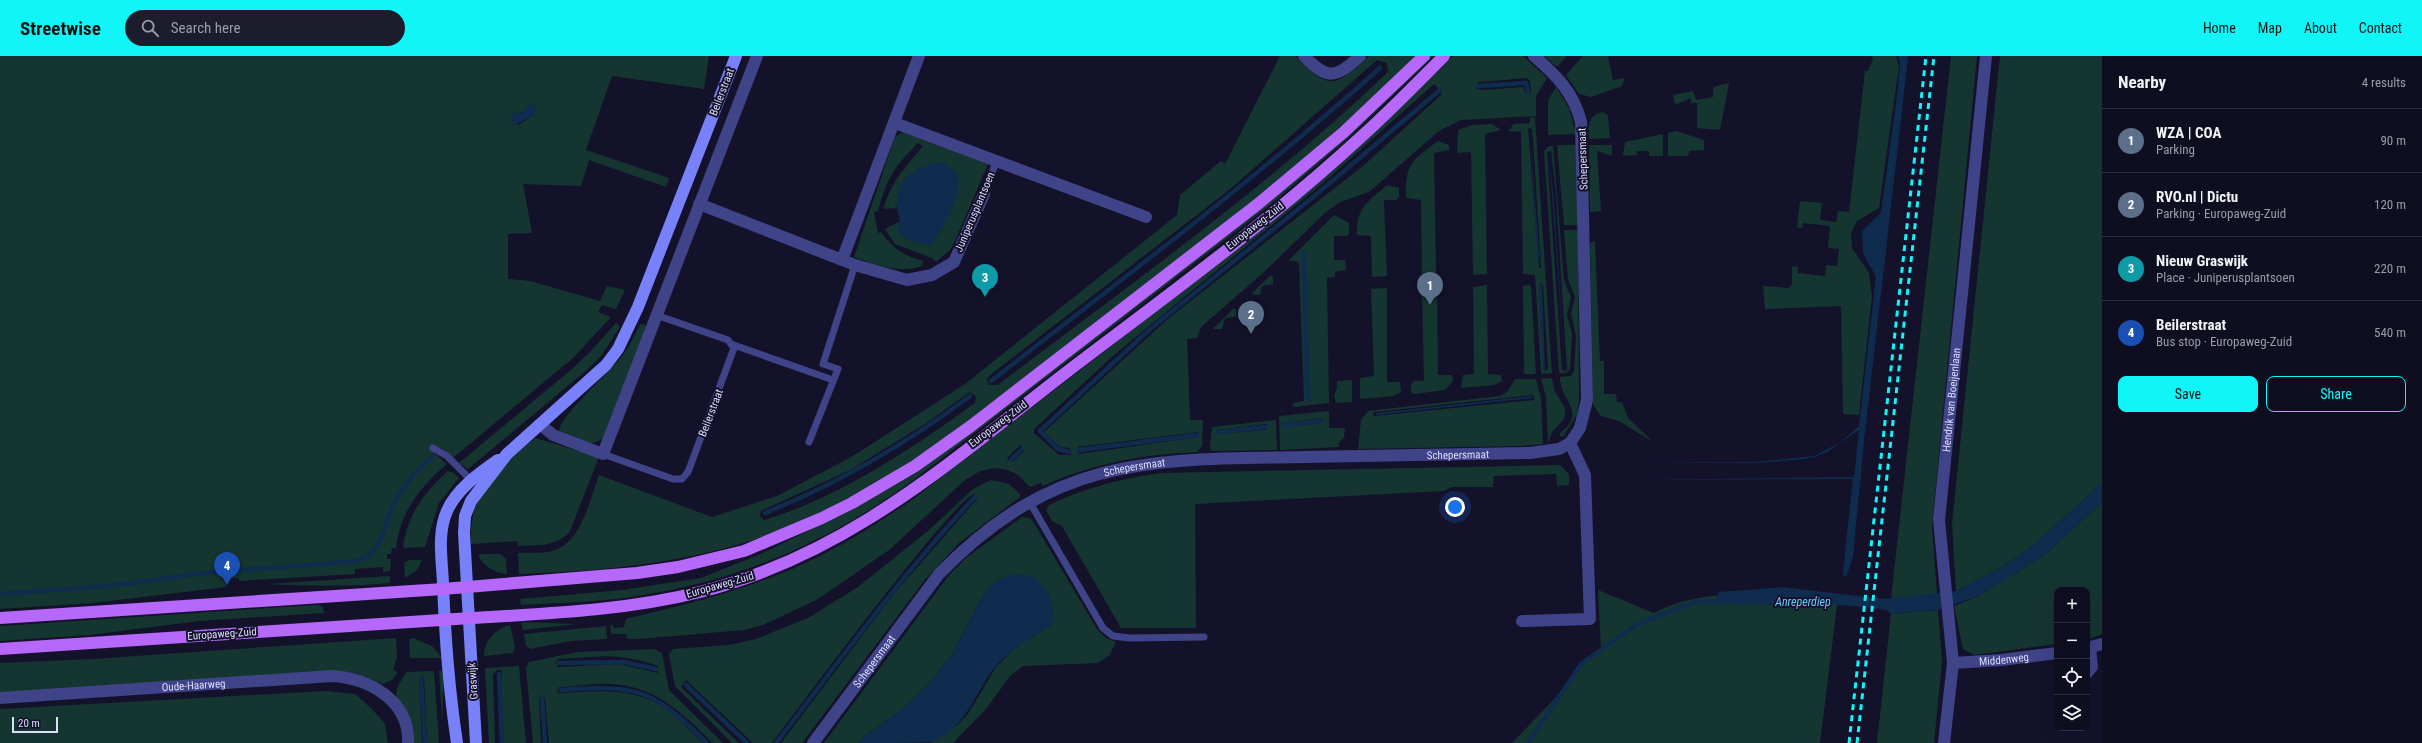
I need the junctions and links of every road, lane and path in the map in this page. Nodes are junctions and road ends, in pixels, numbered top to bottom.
1 (736, 56) edge
2 (919, 56) edge
3 (1304, 56) edge
4 (1360, 56) edge
5 (1424, 56) edge
6 (1444, 56) edge
7 (1534, 56) edge
8 (1986, 56) edge
9 (754, 57) edge
10 (895, 123) junction
11 (996, 162) junction
12 (984, 194) joint
13 (699, 204) junction
14 (1146, 217) dead end
15 (842, 260) junction
16 (855, 265) junction
17 (638, 307) junction
18 (656, 315) junction
19 (731, 344) junction
20 (833, 380) junction
21 (540, 424) junction
22 (809, 442) dead end
23 (1570, 443) junction
24 (433, 448) dead end
25 (507, 454) junction
26 (603, 454) junction
27 (471, 480) junction
28 (1029, 501) junction
29 (468, 587) junction
30 (443, 589) junction
31 (0, 618) edge
32 (469, 618) junction
33 (444, 620) junction
34 (1522, 621) dead end
35 (1204, 637) dead end
36 (2102, 644) edge
37 (2090, 647) edge
38 (0, 649) edge
39 (2054, 654) edge
40 (2090, 658) edge
41 (1953, 663) junction
42 (2090, 669) edge
43 (0, 698) edge
44 (408, 743) edge
45 (457, 743) edge
46 (476, 743) edge
47 (813, 743) edge
48 (1944, 743) edge

1 - 17 street, Beilerstraat
2 - 10 street
3 - 4 street
5 - 29 main road, Europaweg-Zuid
6 - 32 main road, Europaweg-Zuid
7 - 23 street, Schepersmaat
8 - 41 street, Hendrik van Boeijenlaan
9 - 13 street, Beilerstraat
10 - 11 street, Juniperusplantsoen
10 - 15 street
11 - 12 lane, Juniperusplantsoen
11 - 14 street, Juniperusplantsoen
12 - 16 street, Juniperusplantsoen
13 - 15 street, Juniperusplantsoen
13 - 18 street, Beilerstraat
15 - 16 street, Juniperusplantsoen
16 - 20 lane
17 - 18 street
17 - 21 street, Beilerstraat
18 - 19 lane
18 - 26 street, Beilerstraat
19 - 20 lane
19 - 26 lane, Beilerstraat
20 - 22 lane
21 - 25 street, Beilerstraat
21 - 26 street, Beilerstraat
23 - 28 street, Schepersmaat
23 - 34 street
24 - 27 lane
25 - 27 street, Beilerstraat
25 - 29 street, Beilerstraat
27 - 30 street, Beilerstraat
28 - 35 lane
28 - 47 street, Schepersmaat
29 - 30 main road, Europaweg-Zuid
29 - 32 street
30 - 31 main road, Europaweg-Zuid
30 - 33 street
32 - 33 main road, Europaweg-Zuid
32 - 46 street, Graswijk
33 - 38 main road, Europaweg-Zuid
33 - 45 street, Graswijk
36 - 37 street
39 - 41 street, Middenweg
40 - 42 street
41 - 48 street, Hendrik van Boeijenlaan
43 - 44 street, Oude-Haarweg

